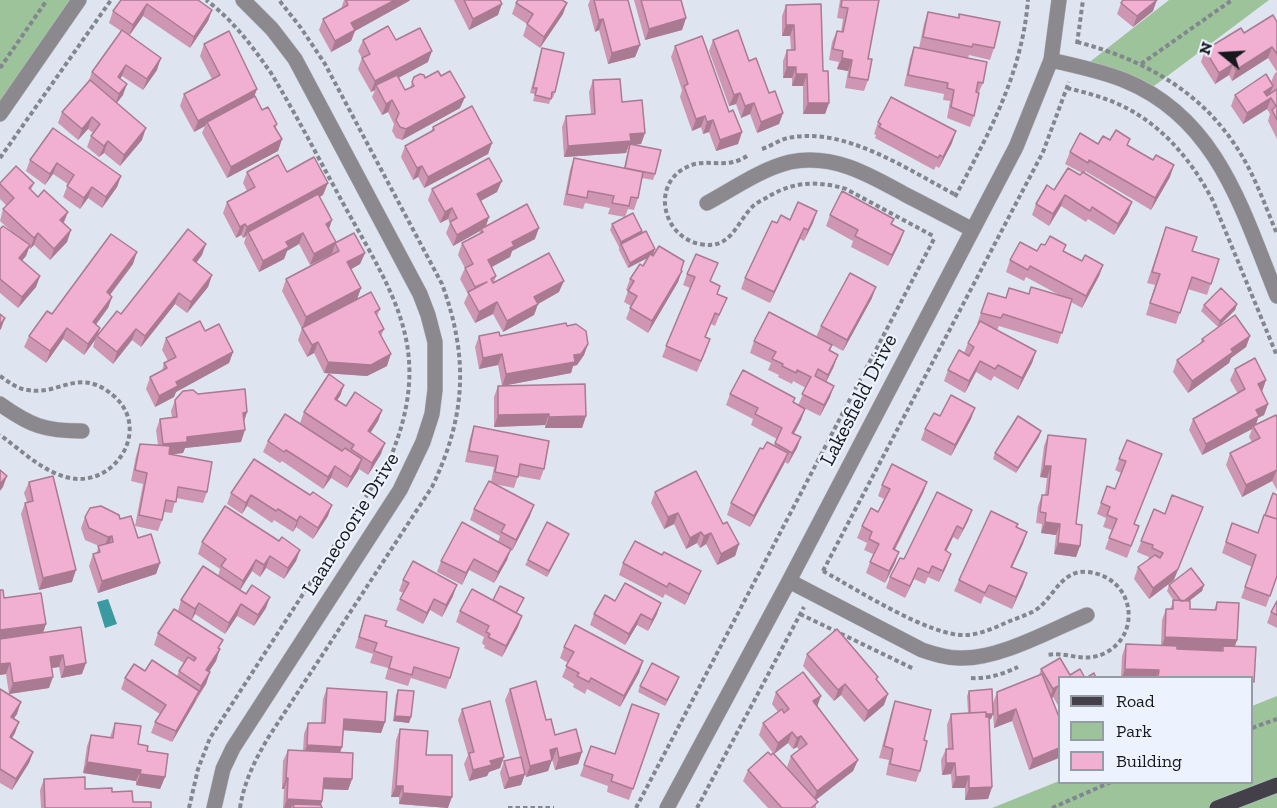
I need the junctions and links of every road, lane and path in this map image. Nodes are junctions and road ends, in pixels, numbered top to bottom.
1 (47, 0) edge
2 (79, 0) edge
3 (111, 0) edge
4 (206, 0) edge
5 (243, 0) edge
6 (279, 0) edge
7 (1028, 0) edge
8 (1059, 0) edge
9 (1083, 0) edge
10 (1232, 0) edge
11 (1076, 52) dead end
12 (1051, 60) junction
13 (1141, 64) dead end
14 (0, 68) edge
15 (1069, 81) dead end
16 (1067, 88) junction
17 (0, 114) edge
18 (759, 151) dead end
19 (750, 155) dead end
20 (0, 158) edge
21 (957, 195) junction
22 (707, 203) dead end
23 (951, 206) dead end
24 (939, 228) dead end
25 (971, 229) junction
26 (935, 237) junction
27 (1277, 296) edge
28 (1277, 356) edge
29 (0, 404) edge
30 (82, 431) dead end
31 (823, 571) junction
32 (819, 578) dead end
33 (789, 581) junction
34 (804, 606) dead end
35 (800, 614) junction
36 (1087, 615) dead end
37 (1043, 656) dead end
38 (1027, 664) dead end
39 (918, 670) dead end
40 (963, 678) dead end
41 (1277, 719) edge
42 (1253, 727) edge
43 (1110, 784) edge
44 (1277, 785) edge
45 (189, 808) edge
46 (214, 808) edge
47 (240, 808) edge
48 (508, 808) edge
49 (554, 808) edge
50 (636, 808) edge
51 (667, 808) edge
52 (697, 808) edge
53 (1052, 808) edge
54 (1217, 808) edge

1 - 14 path
2 - 17 street
3 - 20 path
4 - 45 path
5 - 46 street, Laanecoorie Drive
6 - 47 path
7 - 21 path
8 - 12 street, Lakesfield Drive
9 - 11 path
10 - 13 path
12 - 25 street, Lakesfield Drive
12 - 27 street
15 - 16 path
16 - 28 path
16 - 31 path
18 - 21 path
19 - 26 path
21 - 23 path
22 - 25 street
24 - 26 path
25 - 33 street, Lakesfield Drive
26 - 50 path
29 - 30 street
31 - 32 path
31 - 37 path
33 - 36 street
33 - 51 street, Lakesfield Drive
34 - 35 path
35 - 39 path
35 - 52 path
38 - 40 path
41 - 42 path
43 - 53 path
44 - 54 main road
48 - 49 path

